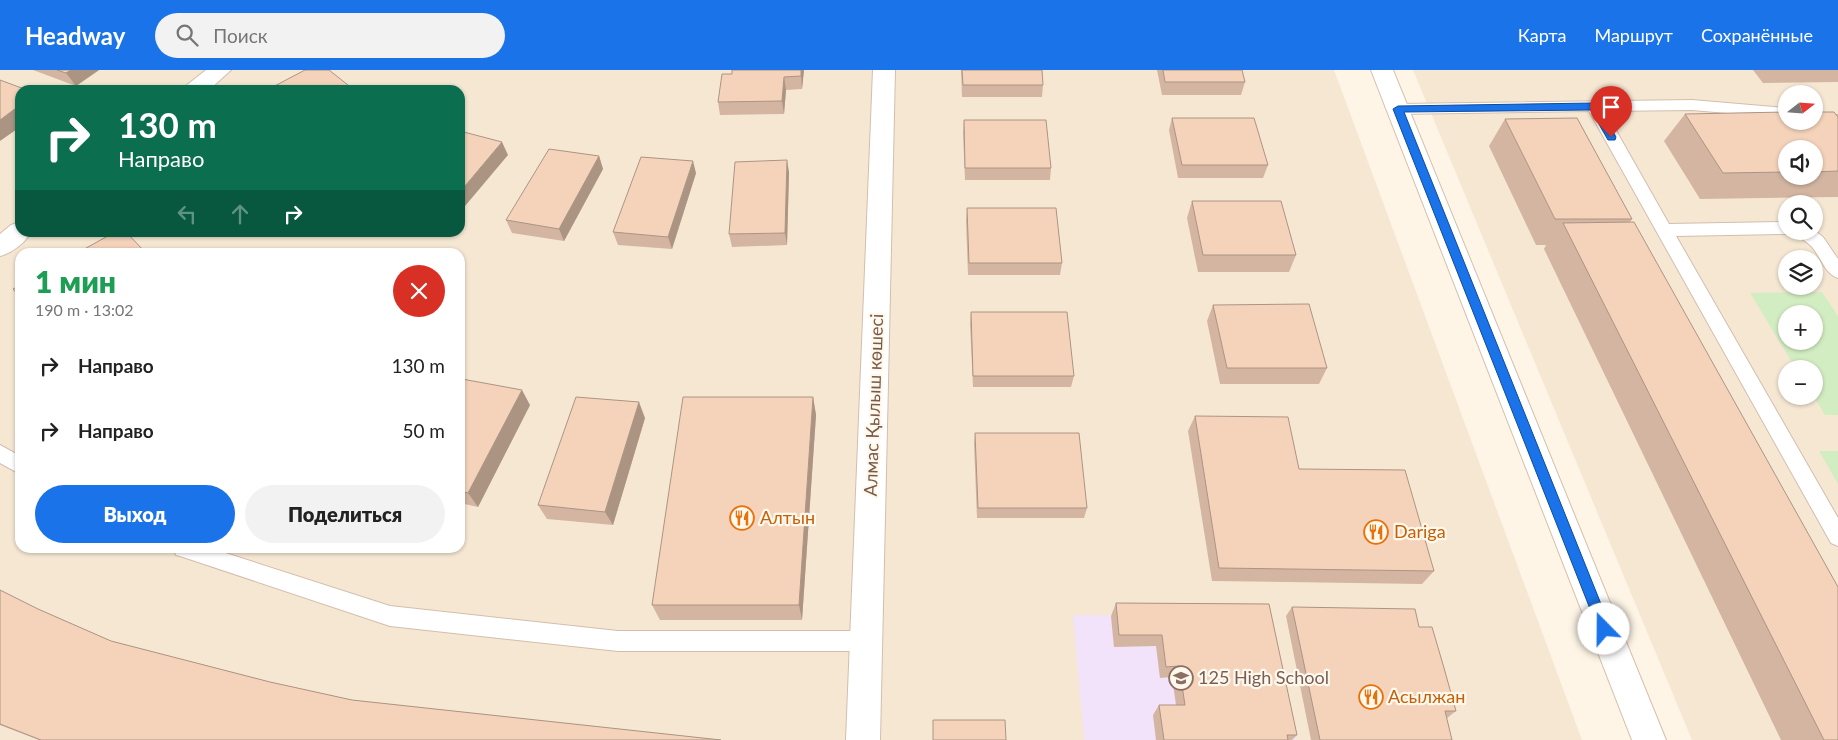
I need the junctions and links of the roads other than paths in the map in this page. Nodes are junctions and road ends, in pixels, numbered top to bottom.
1 (220, 70) edge
2 (884, 70) edge
3 (1382, 70) edge
4 (202, 85) edge
5 (1594, 106) junction
6 (1398, 109) junction
7 (1778, 112) edge
8 (1778, 228) edge
9 (1664, 230) junction
10 (15, 235) edge
11 (1816, 240) edge
12 (0, 247) edge
13 (1838, 272) edge
14 (0, 454) edge
15 (15, 463) edge
16 (1838, 537) edge
17 (198, 553) edge
18 (866, 641) junction
19 (863, 740) edge
20 (1649, 740) edge

1 - 4 street
2 - 18 street, Алмас Қылыш көшесі
3 - 6 street
5 - 6 lane
5 - 7 lane
5 - 9 lane
6 - 20 street
8 - 9 lane
9 - 16 lane
10 - 12 street
11 - 13 lane
14 - 15 lane
17 - 18 lane
18 - 19 street, Алмас Қылыш көшесі

